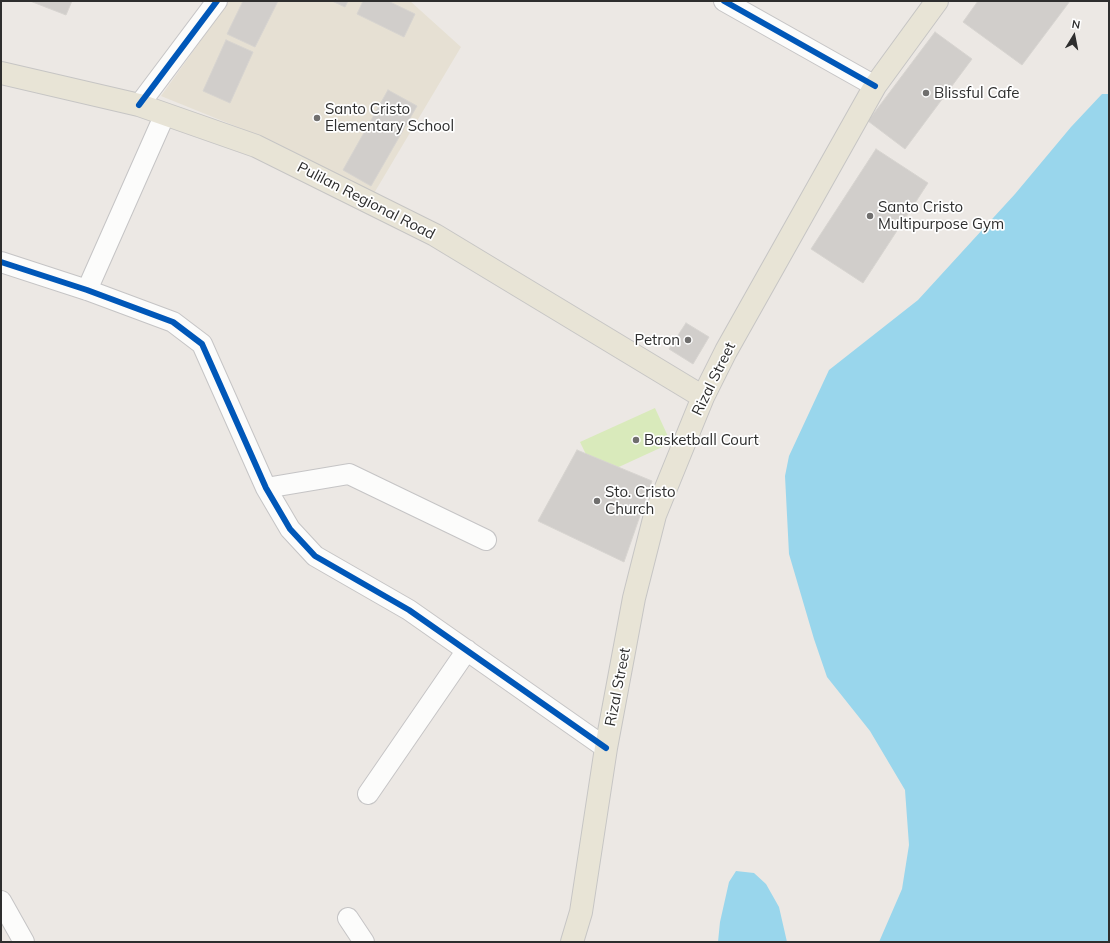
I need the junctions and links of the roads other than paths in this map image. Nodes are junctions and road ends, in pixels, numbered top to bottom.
1 (217, 1) edge
2 (937, 1) edge
3 (733, 3) edge
4 (1, 73) edge
5 (875, 86) junction
6 (139, 105) junction
7 (165, 114) junction
8 (1, 262) edge
9 (87, 290) junction
10 (703, 397) junction
11 (266, 488) junction
12 (486, 540) dead end
13 (467, 650) junction
14 (606, 748) junction
15 (368, 794) dead end
16 (1, 901) edge
17 (348, 918) dead end
18 (24, 942) edge
19 (364, 942) edge
20 (572, 942) edge

1 - 6 street
2 - 5 main road, Rizal Street
3 - 5 street
4 - 6 main road, Pulilan Regional Road
5 - 10 main road, Rizal Street
6 - 7 main road, Pulilan Regional Road
7 - 9 street
7 - 10 main road, Pulilan Regional Road
8 - 9 street
9 - 11 street
10 - 14 main road, Rizal Street
11 - 12 street
11 - 13 street
13 - 14 street
13 - 15 street
14 - 20 main road, Rizal Street
16 - 18 street
17 - 19 street

